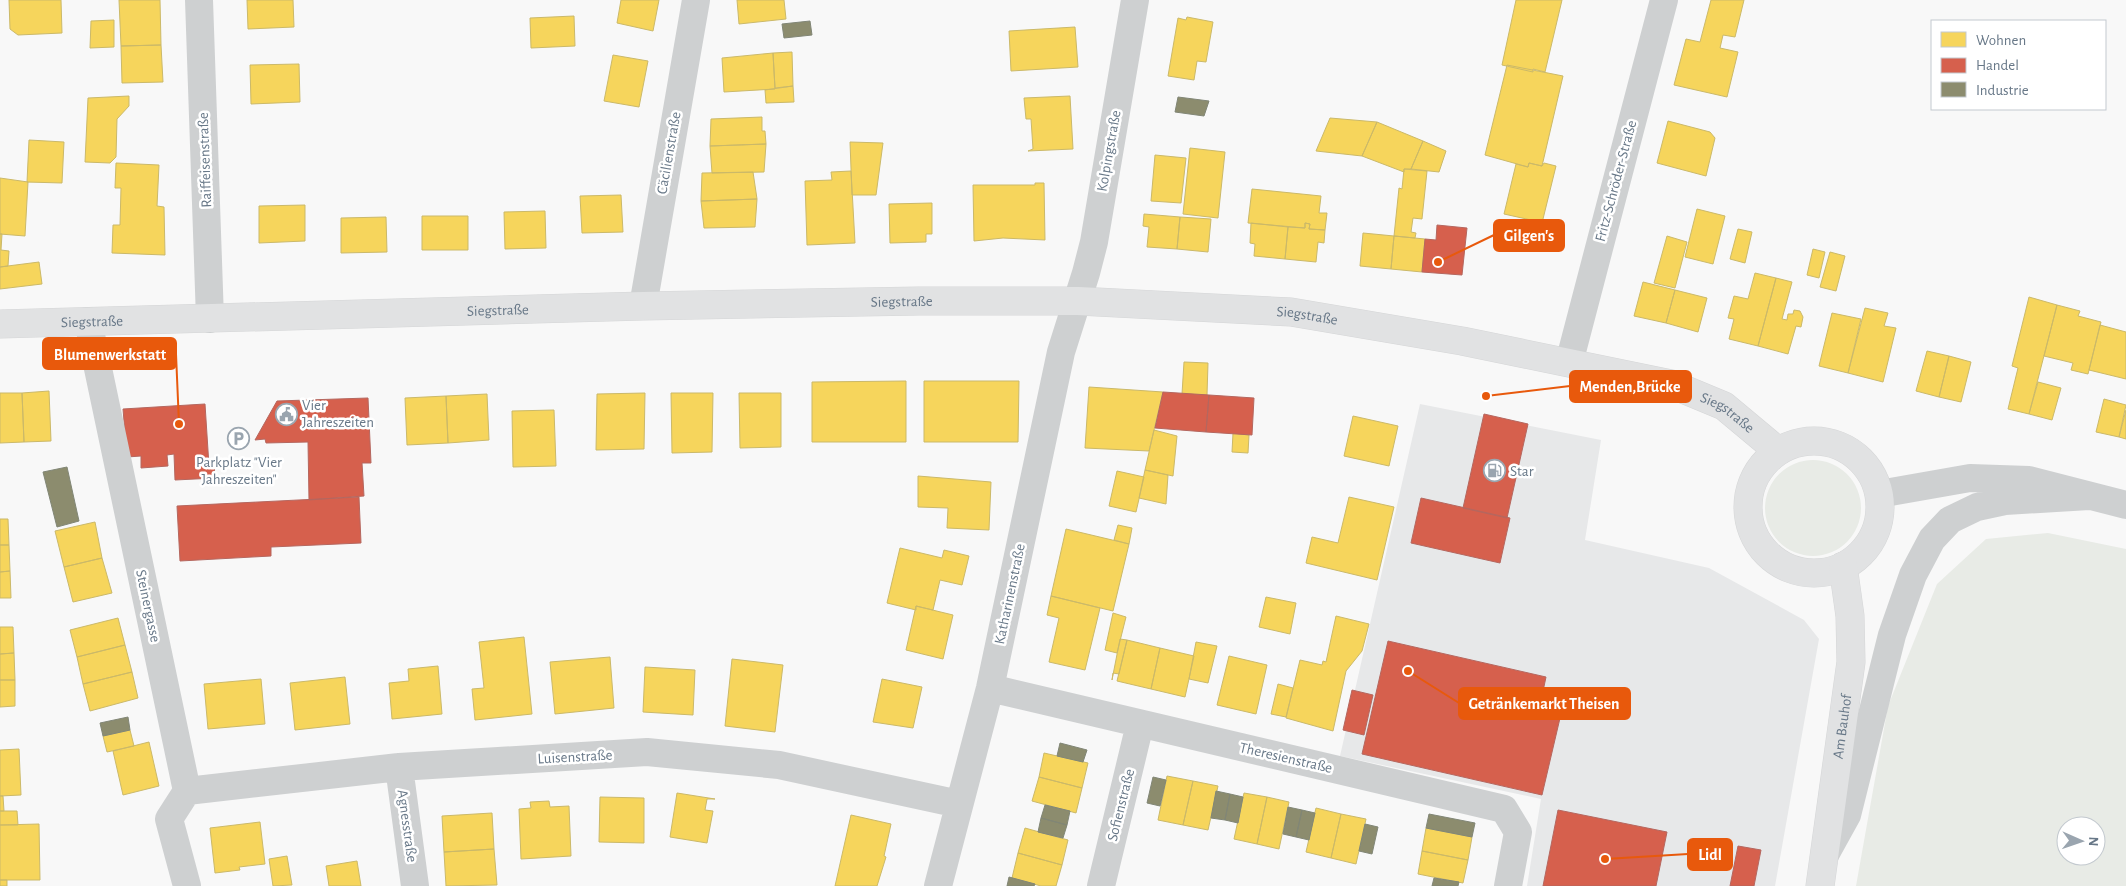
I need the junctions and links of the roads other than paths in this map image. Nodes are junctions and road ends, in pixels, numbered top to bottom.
1 (199, 0) edge
2 (696, 0) edge
3 (1135, 0) edge
4 (1664, 0) edge
5 (1078, 301) junction
6 (643, 306) junction
7 (210, 319) junction
8 (88, 321) junction
9 (0, 324) edge
10 (1569, 363) junction
11 (1778, 450) junction
12 (1879, 494) junction
13 (2089, 496) junction
14 (2126, 505) edge
15 (1843, 566) junction
16 (990, 688) junction
17 (1140, 724) junction
18 (399, 766) junction
19 (187, 791) junction
20 (959, 804) junction
21 (1826, 854) junction
22 (186, 886) edge
23 (415, 886) edge
24 (938, 886) edge
25 (1102, 886) edge
26 (1508, 886) edge
27 (1820, 886) edge

1 - 7 street, Raiffeisenstraße
2 - 6 street, Cäcilienstraße
3 - 5 street, Kolpingstraße
4 - 10 street, Fritz-Schröder-Straße
5 - 6 main road, Siegstraße
5 - 10 main road, Siegstraße
5 - 16 street, Katharinenstraße
6 - 7 main road, Siegstraße
7 - 8 main road, Siegstraße
8 - 9 main road, Siegstraße
8 - 19 street, Steinergasse
10 - 11 main road, Siegstraße
11 - 12 main road
11 - 15 main road
12 - 13 street
12 - 15 main road
13 - 14 street
13 - 21 street
15 - 21 main road, Am Bauhof
16 - 17 street, Theresienstraße
16 - 20 street, Katharinenstraße
17 - 25 street, Sofienstraße
17 - 26 street, Theresienstraße
18 - 19 street, Luisenstraße
18 - 20 street, Luisenstraße
18 - 23 street, Agnesstraße
19 - 22 street
20 - 24 street, Katharinenstraße
21 - 27 main road, Am Bauhof

